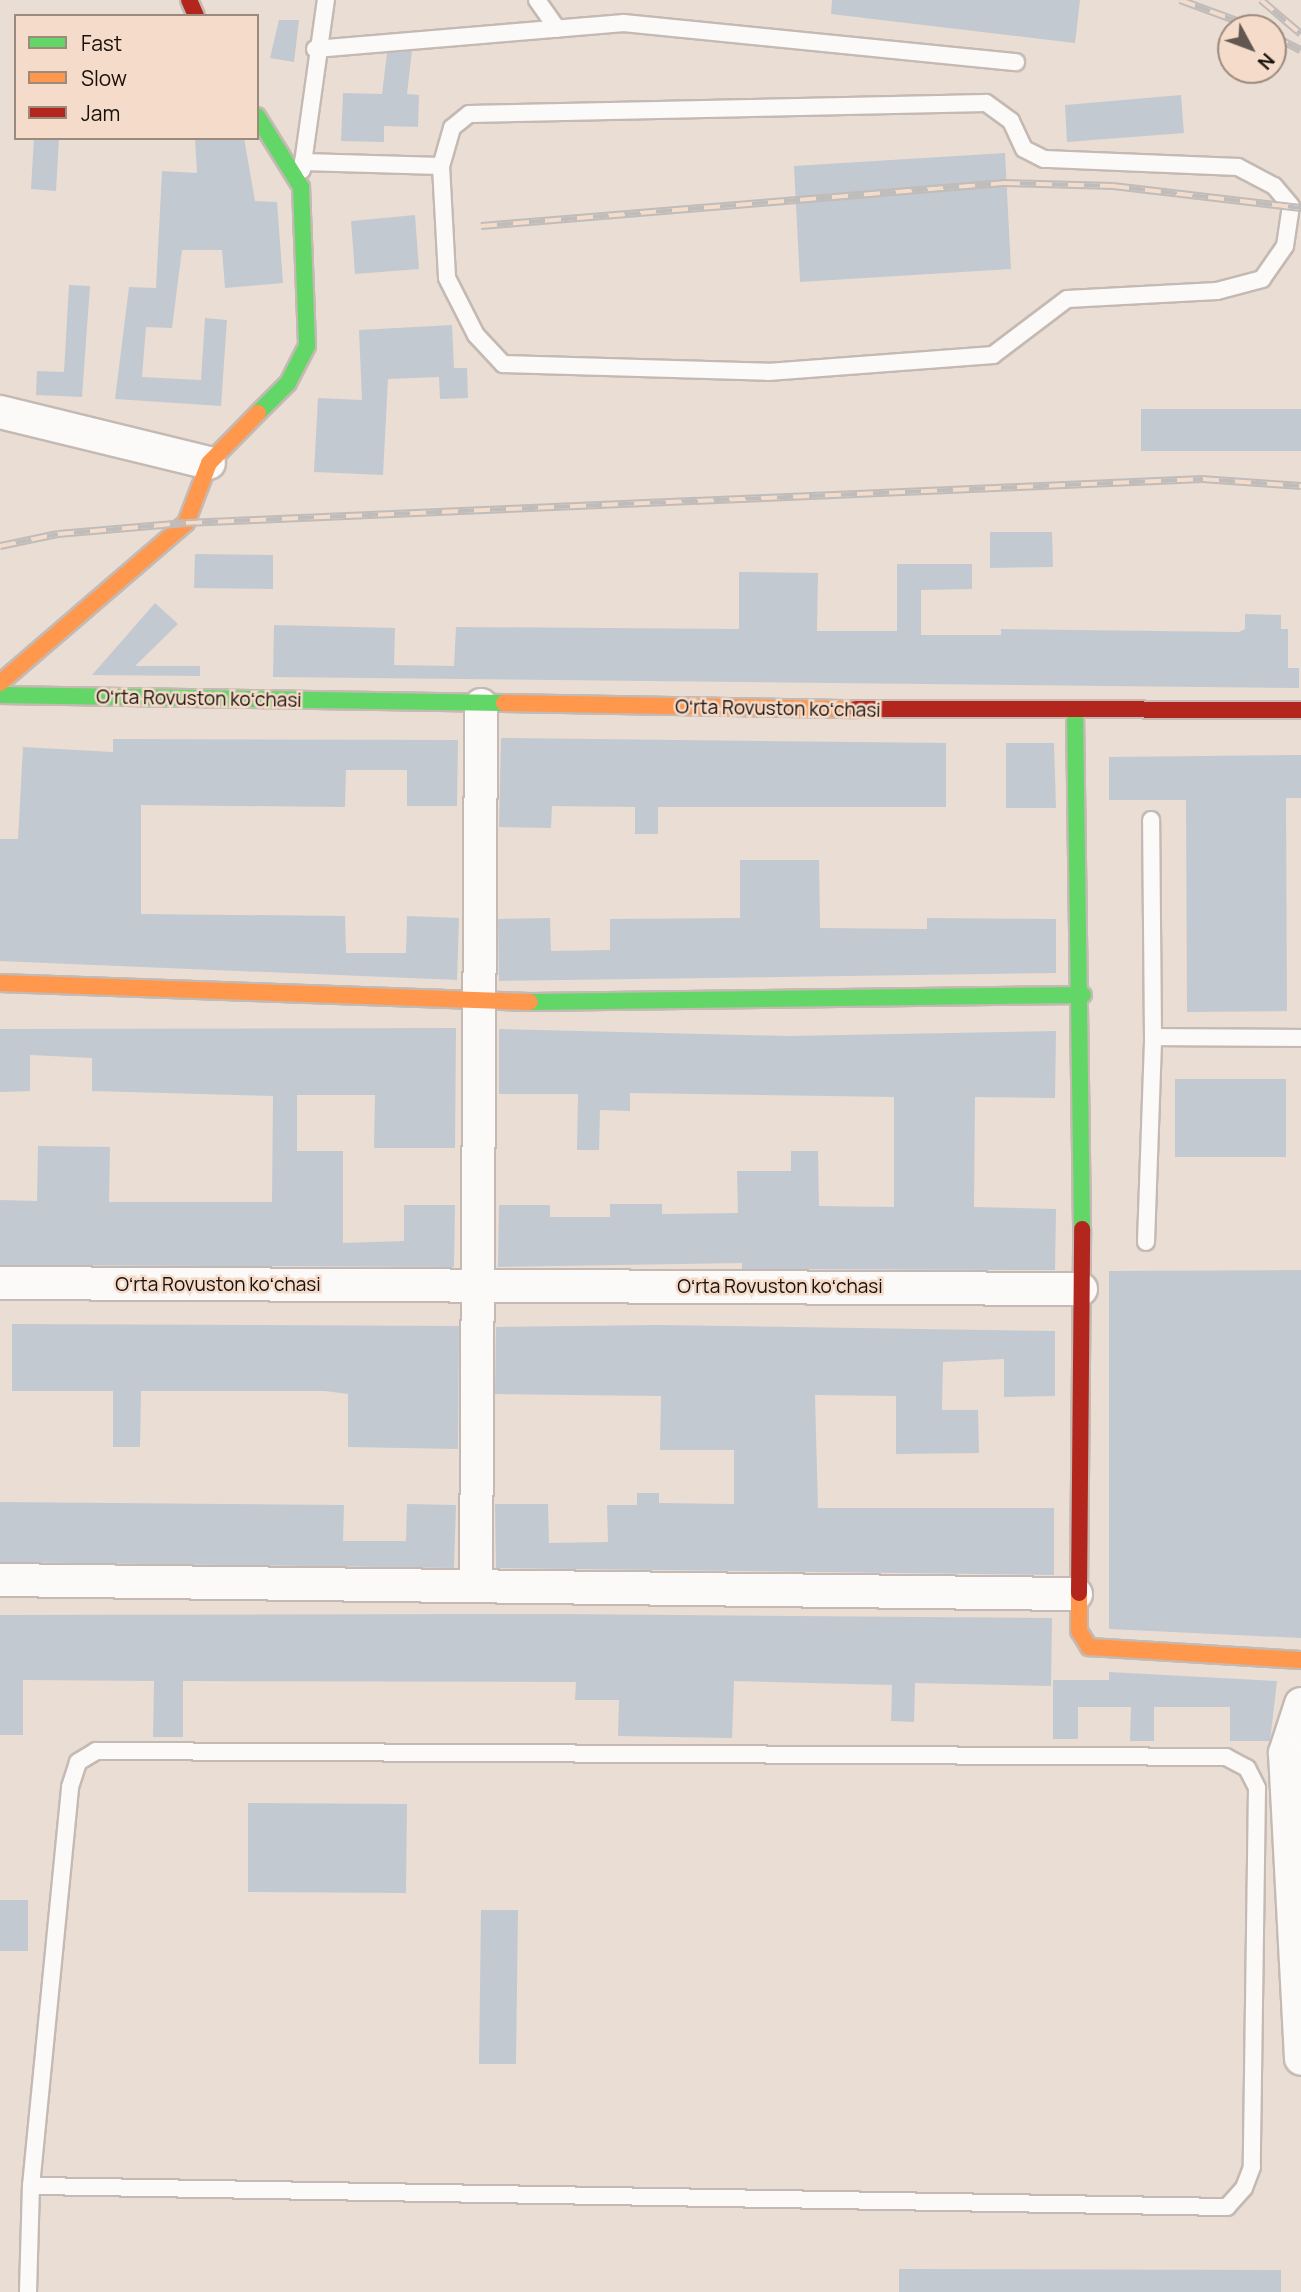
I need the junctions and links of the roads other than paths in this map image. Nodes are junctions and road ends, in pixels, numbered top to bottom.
1 (326, 0) edge
2 (537, 0) edge
3 (557, 29) junction
4 (315, 49) junction
5 (1016, 62) dead end
6 (259, 119) edge
7 (303, 162) junction
8 (441, 166) junction
9 (301, 187) junction
10 (0, 412) edge
11 (209, 463) junction
12 (0, 683) edge
13 (0, 695) edge
14 (481, 705) junction
15 (1301, 710) edge
16 (1075, 712) junction
17 (1150, 820) dead end
18 (0, 983) edge
19 (1083, 995) junction
20 (480, 1003) junction
21 (1153, 1037) junction
22 (1301, 1038) edge
23 (1146, 1242) dead end
24 (0, 1283) edge
25 (478, 1287) junction
26 (1081, 1289) junction
27 (0, 1580) edge
28 (477, 1584) junction
29 (1076, 1594) junction
30 (1301, 1660) edge
31 (1300, 1707) edge
32 (1301, 2059) edge
33 (31, 2186) junction
34 (28, 2292) edge

1 - 4 lane
2 - 3 lane
3 - 4 lane
3 - 5 lane
4 - 7 lane
6 - 9 street
7 - 8 lane
7 - 9 lane
8 - 8 lane
9 - 11 street
10 - 11 street
11 - 12 street
13 - 14 street, Oʻrta Rovuston koʻchasi
14 - 16 street, Oʻrta Rovuston koʻchasi
14 - 20 street
15 - 16 street, Oʻrta Rovuston koʻchasi
16 - 19 street
17 - 21 lane
18 - 20 street
19 - 20 street
19 - 26 street
20 - 25 street
21 - 22 lane
21 - 23 lane
24 - 25 street, Oʻrta Rovuston koʻchasi
25 - 26 street, Oʻrta Rovuston koʻchasi
25 - 28 street
26 - 29 street
27 - 28 street
28 - 29 street
29 - 30 street
31 - 32 street
33 - 33 lane
33 - 34 lane

